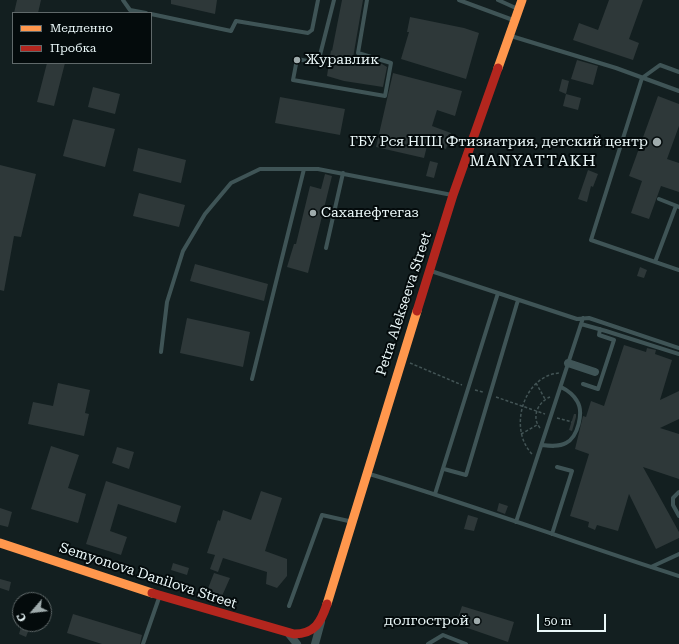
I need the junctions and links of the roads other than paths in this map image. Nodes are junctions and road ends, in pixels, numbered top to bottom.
1 (123, 0) edge
2 (318, 0) edge
3 (334, 0) edge
4 (367, 0) edge
5 (459, 0) edge
6 (498, 0) edge
7 (522, 0) edge
8 (519, 10) junction
9 (141, 12) edge
10 (152, 14) edge
11 (516, 21) junction
12 (511, 36) junction
13 (679, 72) edge
14 (642, 78) junction
15 (679, 91) edge
16 (304, 169) junction
17 (344, 173) junction
18 (453, 195) junction
19 (659, 199) dead end
20 (678, 206) edge
21 (326, 248) dead end
22 (655, 262) junction
23 (679, 270) edge
24 (430, 271) junction
25 (498, 293) junction
26 (518, 300) junction
27 (583, 318) junction
28 (581, 324) junction
29 (600, 329) junction
30 (679, 348) edge
31 (162, 352) dead end
32 (679, 354) edge
33 (568, 363) junction
34 (595, 372) dead end
35 (252, 378) dead end
36 (583, 384) dead end
37 (560, 387) junction
38 (542, 445) junction
39 (557, 467) dead end
40 (444, 469) junction
41 (366, 473) junction
42 (679, 492) edge
43 (435, 494) junction
44 (679, 516) edge
45 (516, 522) junction
46 (353, 523) junction
47 (552, 534) junction
48 (0, 543) edge
49 (679, 554) edge
50 (651, 567) junction
51 (679, 576) edge
52 (160, 595) junction
53 (289, 606) dead end
54 (322, 620) junction
55 (289, 634) junction
56 (144, 644) edge
57 (297, 644) edge
58 (315, 644) edge
59 (428, 644) edge
60 (466, 644) edge

1 - 9 lane
2 - 10 lane
3 - 4 lane
5 - 11 lane
6 - 8 lane
7 - 8 street, Petra Alekseeva Street
8 - 11 street, Petra Alekseeva Street
11 - 12 street, Petra Alekseeva Street
12 - 14 lane
12 - 18 street, Petra Alekseeva Street
13 - 14 lane
14 - 15 lane
14 - 22 lane
16 - 17 lane
16 - 31 lane
16 - 35 lane
17 - 18 lane
17 - 21 lane
18 - 24 street, Petra Alekseeva Street
19 - 20 lane
20 - 22 lane
22 - 23 lane
24 - 25 lane
24 - 41 street, Petra Alekseeva Street
25 - 26 lane
25 - 40 lane
26 - 27 lane
26 - 40 lane
27 - 28 lane
27 - 30 lane
28 - 29 lane
28 - 33 lane
29 - 32 lane
29 - 36 lane
33 - 34 street
33 - 37 lane
37 - 38 lane
37 - 38 lane
38 - 45 lane
39 - 47 lane
40 - 43 lane
41 - 43 lane
41 - 46 street, Petra Alekseeva Street
42 - 44 lane
43 - 45 lane
45 - 47 lane
46 - 53 lane
46 - 54 street, Petra Alekseeva Street
47 - 50 lane
48 - 52 street, Semyonova Danilova Street
49 - 50 lane
50 - 51 lane
52 - 55 street, Semyonova Danilova Street
52 - 56 lane
54 - 55 street
54 - 58 street
55 - 57 street
59 - 60 lane

